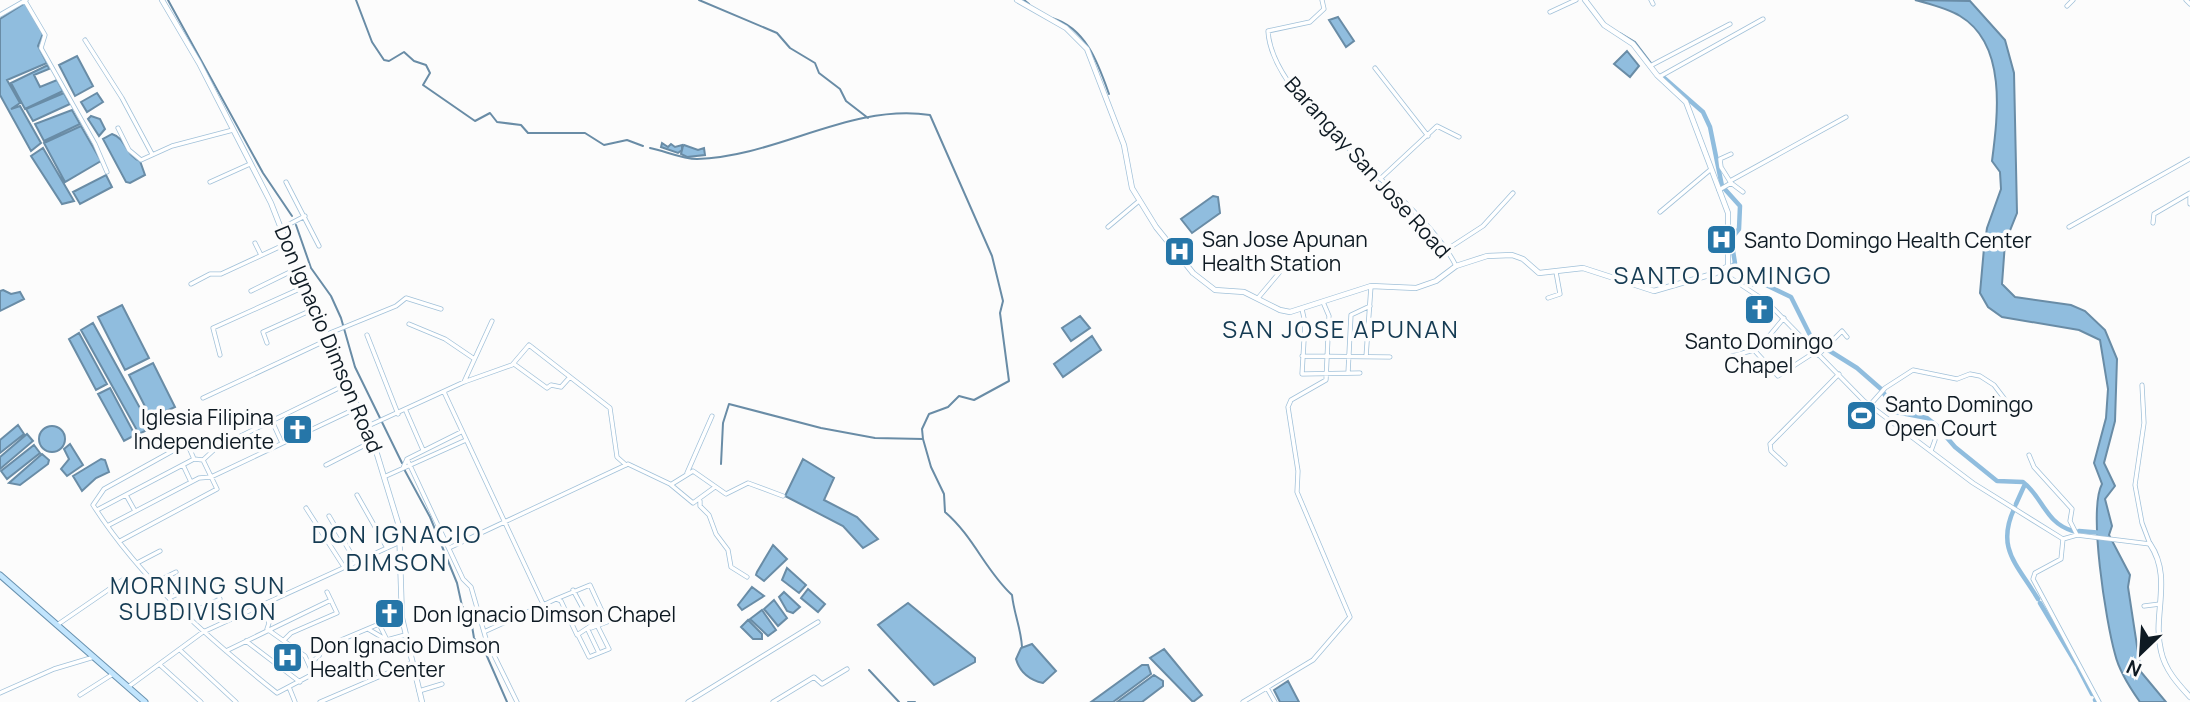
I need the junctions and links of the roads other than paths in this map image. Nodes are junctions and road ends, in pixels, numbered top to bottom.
1 (26, 0) edge
2 (162, 0) edge
3 (1017, 0) edge
4 (1322, 0) edge
5 (1576, 0) edge
6 (1585, 0) edge
7 (2073, 0) edge
8 (2186, 0) edge
9 (2190, 4) edge
10 (2067, 6) dead end
11 (1550, 12) dead end
12 (0, 15) edge
13 (1763, 19) dead end
14 (1730, 24) dead end
15 (85, 40) dead end
16 (1650, 66) junction
17 (1376, 68) dead end
18 (1659, 77) junction
19 (1846, 117) dead end
20 (118, 128) dead end
21 (233, 130) junction
22 (1428, 136) junction
23 (1459, 137) dead end
24 (152, 153) junction
25 (1731, 154) dead end
26 (2190, 159) edge
27 (250, 164) junction
28 (1710, 170) junction
29 (107, 172) dead end
30 (1380, 179) junction
31 (210, 182) dead end
32 (286, 182) dead end
33 (1731, 182) junction
34 (1722, 189) junction
35 (1743, 192) dead end
36 (1513, 193) dead end
37 (2190, 195) edge
38 (1139, 201) junction
39 (2190, 204) edge
40 (1660, 212) dead end
41 (306, 216) junction
42 (2153, 223) dead end
43 (1108, 227) dead end
44 (282, 228) junction
45 (2069, 228) dead end
46 (1711, 230) dead end
47 (255, 243) dead end
48 (288, 243) junction
49 (1726, 244) junction
50 (319, 246) dead end
51 (1446, 250) junction
52 (261, 255) junction
53 (1456, 266) junction
54 (297, 269) junction
55 (1720, 271) junction
56 (1556, 272) junction
57 (1279, 273) dead end
58 (191, 284) dead end
59 (1371, 286) junction
60 (304, 287) junction
61 (251, 291) dead end
62 (1258, 298) junction
63 (1548, 298) dead end
64 (1324, 302) junction
65 (1370, 306) junction
66 (314, 309) junction
67 (441, 309) dead end
68 (1302, 309) junction
69 (1784, 318) junction
70 (492, 321) dead end
71 (408, 324) dead end
72 (367, 335) dead end
73 (1769, 336) dead end
74 (1847, 337) dead end
75 (326, 338) junction
76 (267, 342) dead end
77 (1816, 354) junction
78 (220, 355) dead end
79 (1303, 356) junction
80 (1327, 356) junction
81 (1732, 356) dead end
82 (1349, 357) junction
83 (1366, 357) junction
84 (1390, 357) dead end
85 (472, 358) junction
86 (514, 364) junction
87 (1326, 373) junction
88 (1348, 373) junction
89 (1360, 373) dead end
90 (1839, 374) junction
91 (570, 377) junction
92 (464, 382) junction
93 (347, 384) junction
94 (2142, 385) dead end
95 (444, 392) junction
96 (203, 398) dead end
97 (1870, 405) junction
98 (359, 407) junction
99 (2013, 410) dead end
100 (406, 411) junction
101 (398, 414) junction
102 (712, 416) dead end
103 (272, 421) junction
104 (368, 426) junction
105 (461, 432) junction
106 (466, 440) junction
107 (1935, 440) dead end
108 (373, 441) junction
109 (282, 443) junction
110 (423, 451) junction
111 (1931, 451) junction
112 (2029, 455) dead end
113 (426, 458) junction
114 (194, 459) junction
115 (203, 460) junction
116 (407, 460) junction
117 (1785, 464) dead end
118 (183, 465) junction
119 (326, 465) dead end
120 (626, 465) junction
121 (410, 467) junction
122 (402, 468) junction
123 (686, 475) junction
124 (386, 476) junction
125 (211, 477) junction
126 (191, 482) junction
127 (670, 484) junction
128 (715, 487) junction
129 (126, 495) junction
130 (357, 495) dead end
131 (783, 496) dead end
132 (700, 499) junction
133 (306, 508) dead end
134 (97, 510) junction
135 (135, 511) junction
136 (329, 516) dead end
137 (504, 522) junction
138 (108, 525) junction
139 (2077, 535) junction
140 (2063, 539) junction
141 (120, 541) junction
142 (400, 542) junction
143 (2150, 544) junction
144 (387, 548) junction
145 (449, 548) junction
146 (160, 551) dead end
147 (356, 562) junction
148 (136, 564) junction
149 (344, 567) junction
150 (176, 572) dead end
151 (0, 575) edge
152 (747, 577) dead end
153 (124, 579) dead end
154 (155, 583) junction
155 (573, 590) junction
156 (327, 592) dead end
157 (169, 597) junction
158 (556, 599) junction
159 (331, 600) junction
160 (543, 604) junction
161 (2162, 604) junction
162 (261, 605) junction
163 (2144, 607) dead end
164 (186, 615) junction
165 (818, 622) dead end
166 (57, 625) junction
167 (598, 626) junction
168 (267, 629) junction
169 (368, 629) junction
170 (589, 629) junction
171 (486, 631) junction
172 (203, 632) junction
173 (405, 635) junction
174 (579, 635) junction
175 (284, 640) junction
176 (387, 640) junction
177 (246, 641) junction
178 (180, 650) junction
179 (226, 651) junction
180 (599, 653) junction
181 (94, 657) junction
182 (411, 663) junction
183 (309, 664) junction
184 (160, 665) junction
185 (847, 669) dead end
186 (113, 674) junction
187 (300, 682) junction
188 (442, 684) dead end
189 (289, 687) junction
190 (128, 688) junction
191 (1267, 688) junction
192 (419, 691) junction
193 (0, 693) edge
194 (80, 695) dead end
195 (2190, 697) edge
196 (327, 700) edge
197 (145, 702) edge
198 (201, 702) edge
199 (236, 702) edge
200 (295, 702) edge
201 (320, 702) edge
202 (422, 702) edge
203 (517, 702) edge
204 (688, 702) edge
205 (773, 702) edge
206 (1242, 702) edge
207 (1275, 702) edge
208 (2099, 702) edge

1 - 12 street
1 - 29 street
2 - 21 street, Don Ignacio Dimson Road
3 - 38 street
4 - 30 street, Barangay San Jose Road
5 - 11 street
6 - 16 street
7 - 10 street
8 - 9 street
13 - 18 street
14 - 16 street
15 - 24 street
16 - 18 street
17 - 22 street
18 - 28 street
19 - 33 street
20 - 24 street
21 - 24 street
21 - 27 street, Don Ignacio Dimson Road
22 - 23 street
22 - 30 street
25 - 33 street
26 - 45 street
27 - 31 street
27 - 44 street, Don Ignacio Dimson Road
28 - 34 street
28 - 40 street
30 - 51 street, Barangay San Jose Road
32 - 41 street
33 - 34 street
33 - 35 street
34 - 49 street
36 - 51 street
37 - 39 street
37 - 42 street
38 - 43 street
38 - 62 street
41 - 44 street
41 - 50 street
44 - 48 street, Don Ignacio Dimson Road
46 - 49 street
47 - 52 street
48 - 52 street
48 - 54 street, Don Ignacio Dimson Road
49 - 55 street
51 - 53 street, Barangay San Jose Road
52 - 58 street
53 - 56 street
53 - 59 street
54 - 60 street, Don Ignacio Dimson Road
54 - 61 street
55 - 56 street
55 - 69 street
56 - 63 street
57 - 62 street
59 - 64 street
59 - 65 street
60 - 66 street, Don Ignacio Dimson Road
60 - 78 street
62 - 68 street
64 - 68 street
64 - 80 street
65 - 82 street
65 - 83 street
66 - 75 street, Don Ignacio Dimson Road
66 - 76 street
67 - 75 street
68 - 79 street
69 - 73 street
69 - 77 street
70 - 85 street
71 - 85 street
72 - 101 street
74 - 77 street
75 - 93 street, Don Ignacio Dimson Road
75 - 96 street
77 - 81 street
77 - 90 street
79 - 80 street
79 - 87 street
80 - 82 street
80 - 87 street
82 - 83 street
82 - 88 street
83 - 84 street
85 - 92 street
86 - 91 street
86 - 91 street
86 - 92 street
87 - 88 street
87 - 191 street
88 - 89 street
90 - 97 street
90 - 117 street
91 - 120 street
92 - 95 street
93 - 98 street, Don Ignacio Dimson Road
93 - 103 street
94 - 143 street
95 - 100 street
95 - 105 street
97 - 99 street
97 - 111 street
98 - 104 street, Don Ignacio Dimson Road
98 - 109 street
100 - 101 street
100 - 110 street
101 - 104 street
102 - 123 street
103 - 109 street
103 - 115 street
104 - 108 street, Don Ignacio Dimson Road
105 - 106 street
105 - 110 street
106 - 113 street
106 - 137 street
107 - 111 street
108 - 119 street
108 - 124 street, Don Ignacio Dimson Road
109 - 125 street
110 - 113 street
110 - 116 street
111 - 140 street
112 - 139 street
113 - 121 street
114 - 115 street
114 - 118 street
114 - 134 street
115 - 125 street
116 - 121 street
116 - 122 street
118 - 126 street
118 - 129 street
120 - 127 street
120 - 137 street
121 - 122 street
121 - 145 street
122 - 124 street
123 - 127 street
123 - 128 street
124 - 142 street, Don Ignacio Dimson Road
125 - 126 street
125 - 141 street
126 - 135 street
127 - 132 street
128 - 131 street
128 - 132 street
129 - 134 street
129 - 135 street
130 - 144 street
132 - 152 street
133 - 149 street
134 - 138 street
135 - 138 street
136 - 147 street
137 - 145 street
137 - 160 street
138 - 141 street
139 - 140 street
139 - 143 street
140 - 208 street
141 - 148 street
142 - 144 street
142 - 173 street, Don Ignacio Dimson Road
143 - 161 street
144 - 147 street
145 - 171 street
146 - 148 street
147 - 149 street
148 - 154 street
149 - 162 street
150 - 154 street
151 - 166 main road
153 - 166 street
154 - 157 street
155 - 158 street
155 - 167 street
155 - 170 street
156 - 159 street
157 - 164 street
157 - 164 street
158 - 160 street
158 - 174 street
159 - 168 street
159 - 175 street
160 - 171 street
161 - 163 street
161 - 195 street
162 - 168 street
162 - 172 street
164 - 172 street
165 - 204 street
166 - 181 main road
167 - 170 street
167 - 180 street
168 - 175 street
168 - 177 street
169 - 176 street
169 - 176 street
169 - 183 street
170 - 174 street
170 - 180 street
171 - 203 street
172 - 178 street
172 - 179 street
173 - 176 street
173 - 182 street, Don Ignacio Dimson Road
174 - 180 street
175 - 183 street
177 - 179 street
177 - 187 street
178 - 184 street
178 - 199 street
179 - 189 street
181 - 186 main road
181 - 193 street
182 - 192 street, Don Ignacio Dimson Road
182 - 196 street
183 - 187 street
184 - 190 street
184 - 198 street
185 - 205 street
186 - 190 main road
186 - 194 street
187 - 189 street
188 - 192 street
189 - 200 street
190 - 197 main road
191 - 206 street
191 - 207 street
192 - 202 street, Don Ignacio Dimson Road
196 - 201 street

